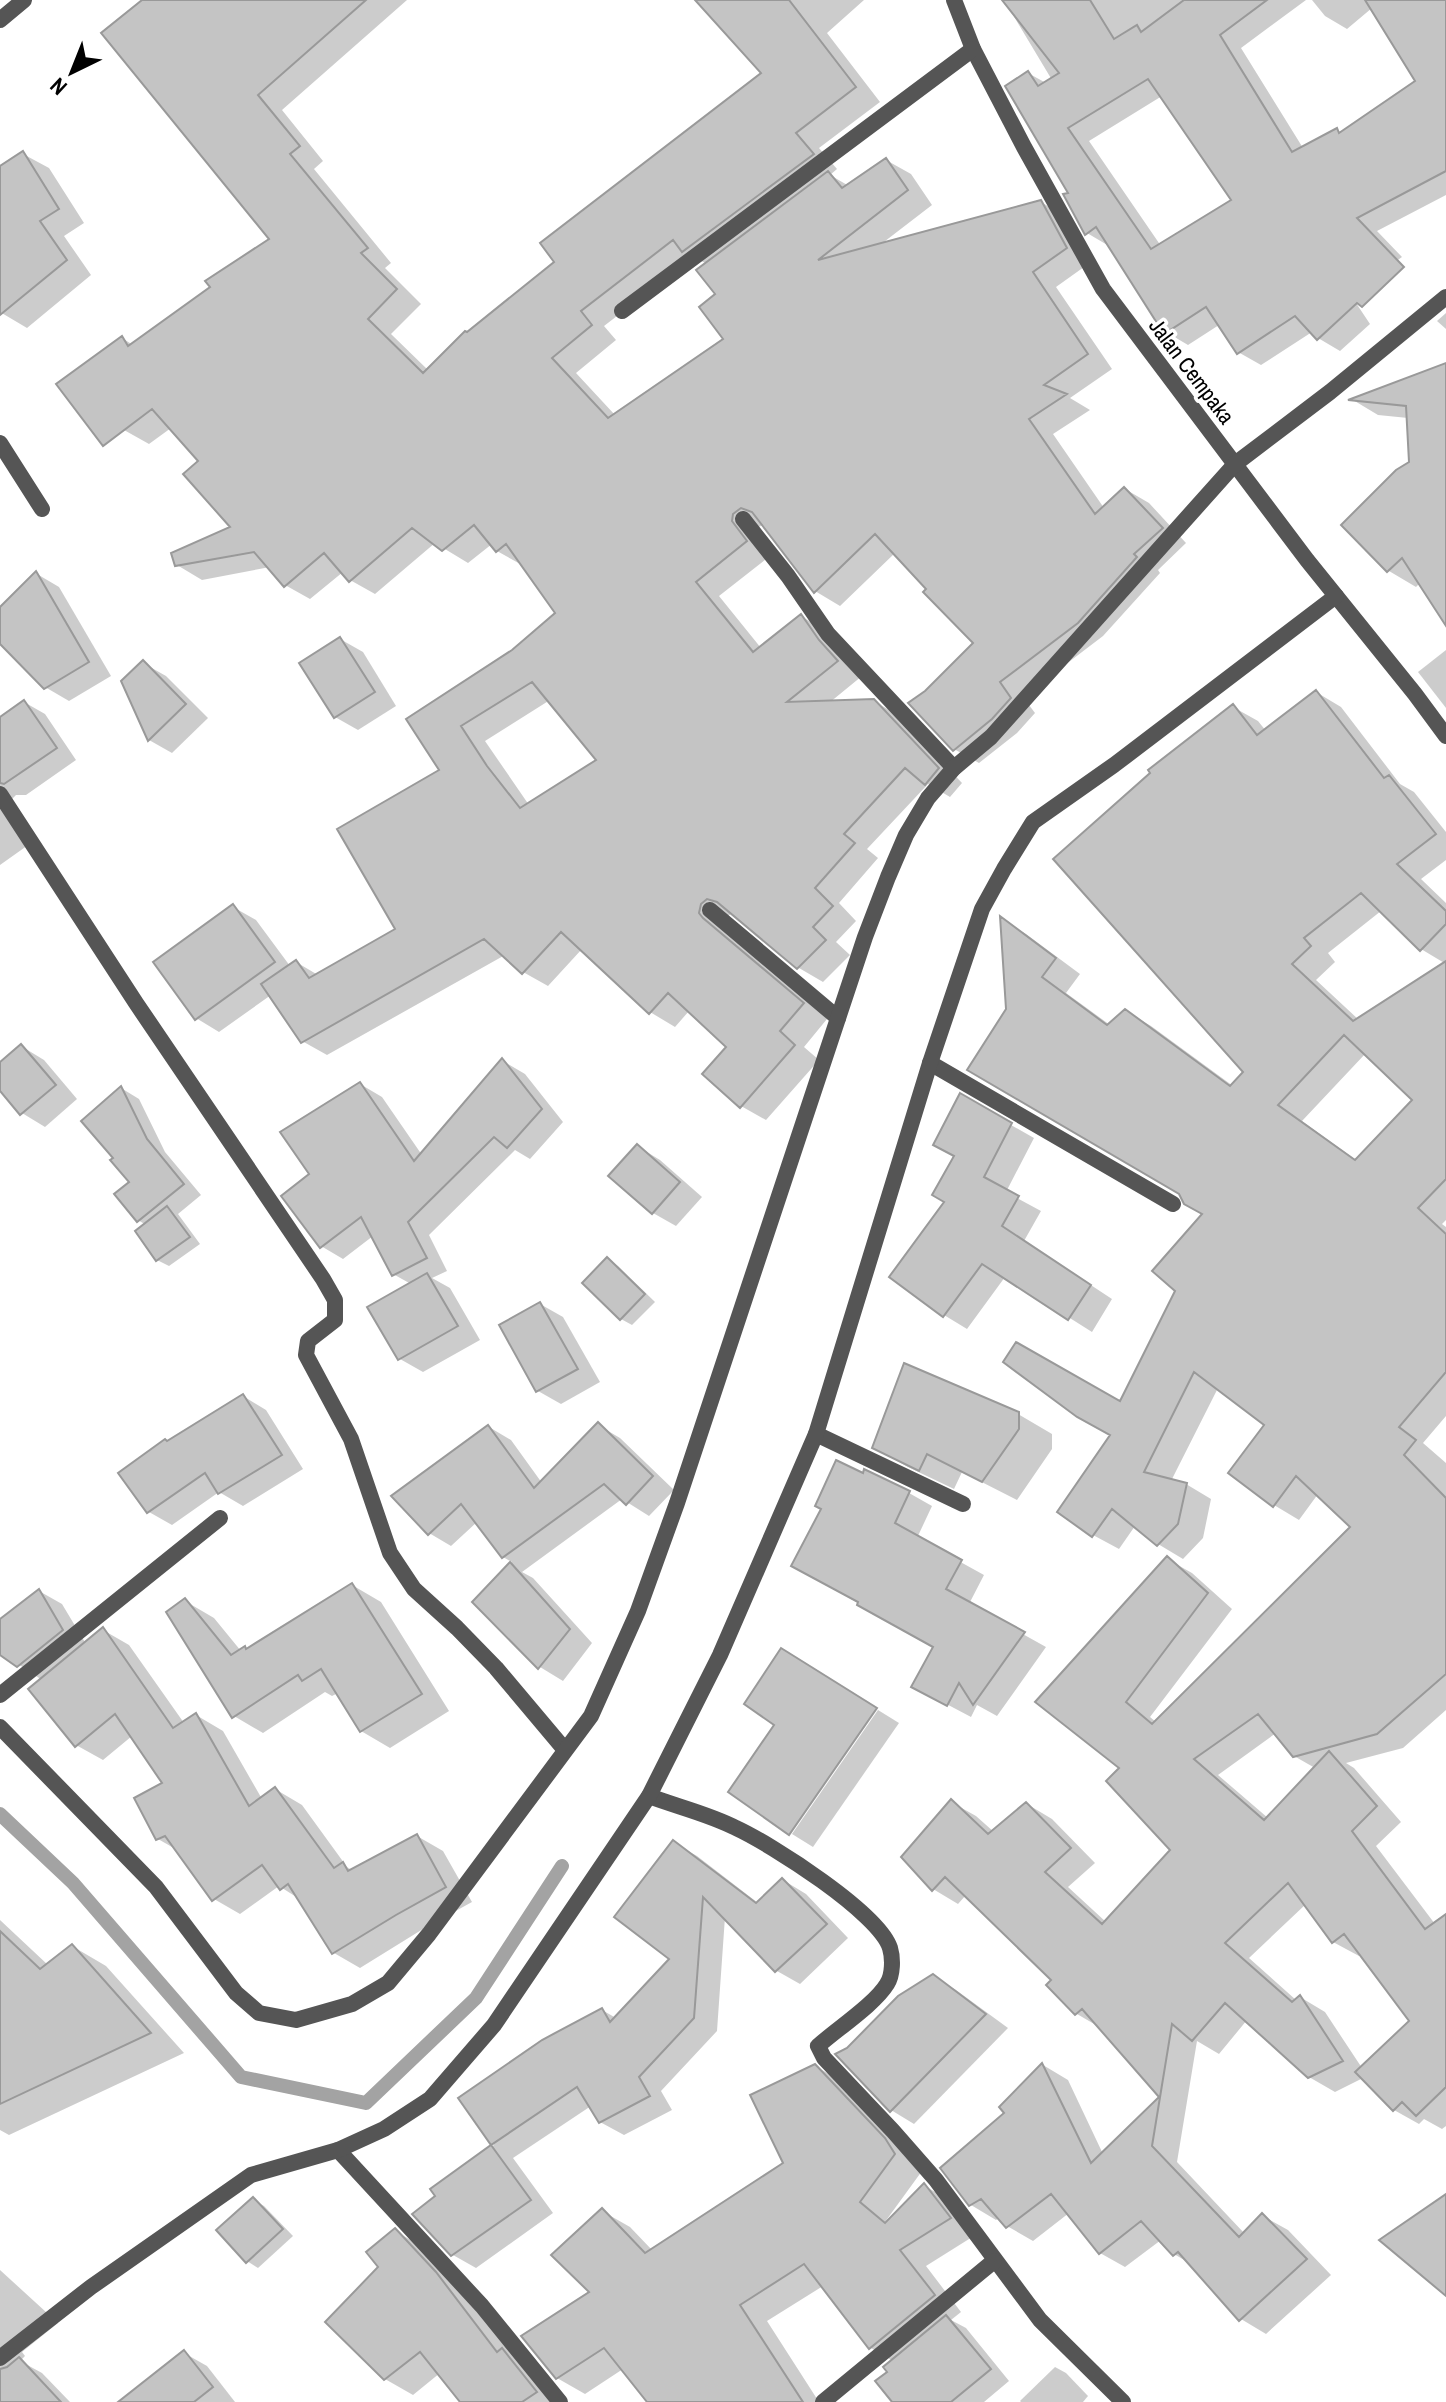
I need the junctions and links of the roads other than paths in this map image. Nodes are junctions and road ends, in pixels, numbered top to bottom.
1 (24, 0) edge
2 (954, 0) edge
3 (0, 20) edge
4 (973, 49) junction
5 (1446, 297) edge
6 (622, 311) dead end
7 (0, 443) edge
8 (1235, 464) junction
9 (42, 509) dead end
10 (743, 519) dead end
11 (1336, 596) junction
12 (1446, 736) edge
13 (954, 768) junction
14 (0, 794) edge
15 (710, 910) dead end
16 (838, 1018) junction
17 (930, 1063) junction
18 (1173, 1204) dead end
19 (816, 1434) junction
20 (963, 1504) dead end
21 (220, 1518) dead end
22 (0, 1695) edge
23 (0, 1727) edge
24 (565, 1750) junction
25 (649, 1796) junction
26 (338, 2150) junction
27 (994, 2261) junction
28 (0, 2358) edge
29 (560, 2402) edge
30 (823, 2402) edge
31 (1123, 2402) edge

1 - 3 street
2 - 4 street, Jalan Cempaka
4 - 6 street
4 - 8 street, Jalan Cempaka
5 - 8 street
7 - 9 street
8 - 11 street, Jalan Cempaka
8 - 13 street
10 - 13 street
11 - 12 street, Jalan Cempaka
11 - 17 street
13 - 16 street
14 - 24 street
15 - 16 street
16 - 24 street
17 - 18 street
17 - 19 street
19 - 20 street
19 - 25 street
21 - 22 street
23 - 24 street
25 - 26 street
25 - 27 street
26 - 28 street
26 - 29 street
27 - 30 street
27 - 31 street

